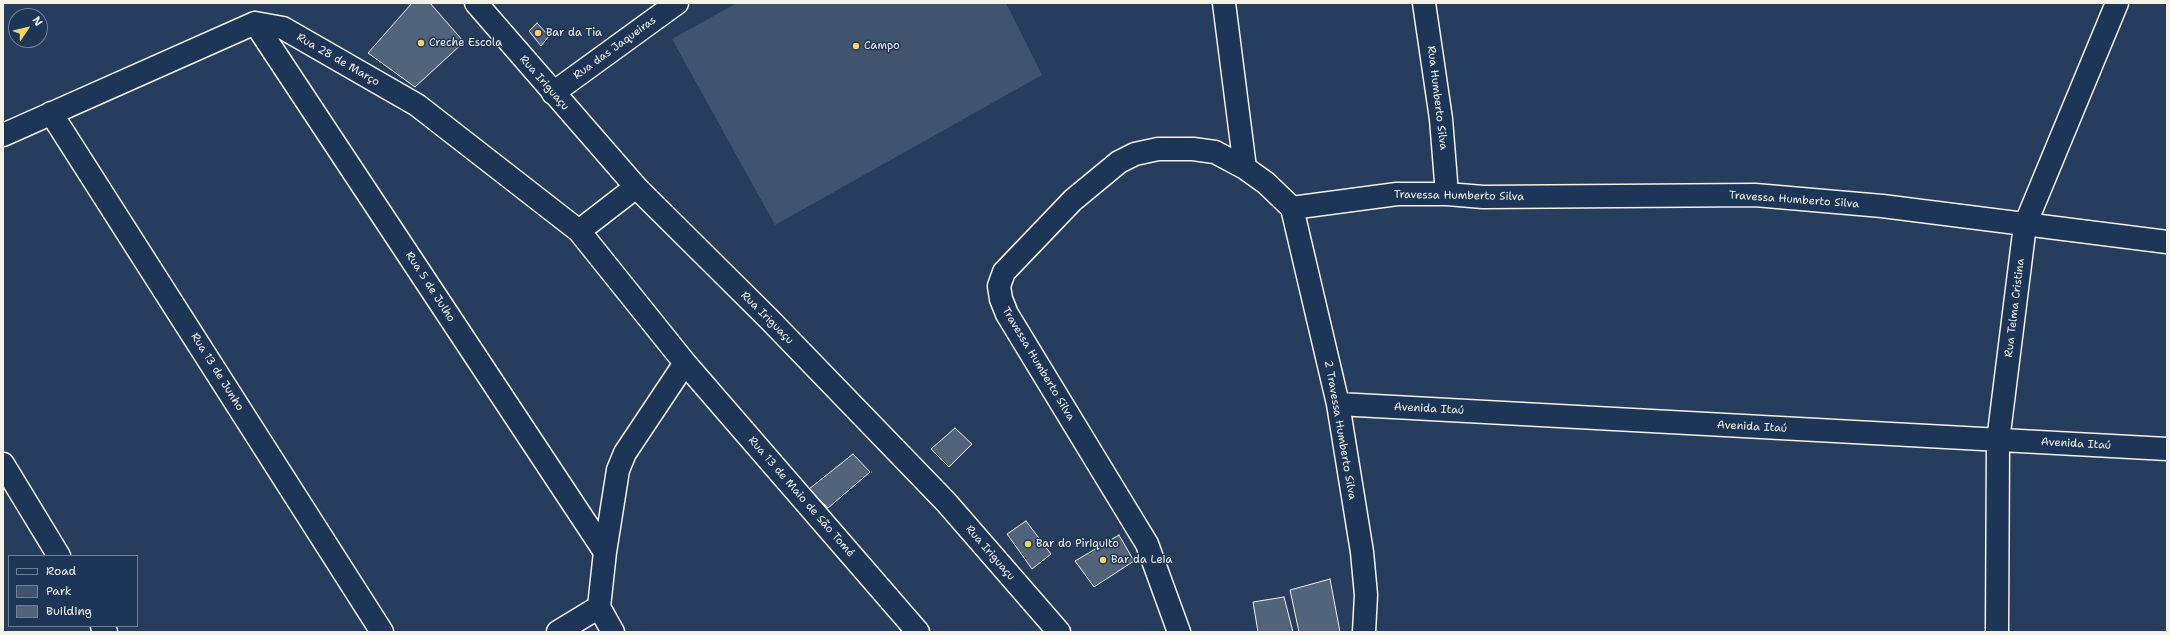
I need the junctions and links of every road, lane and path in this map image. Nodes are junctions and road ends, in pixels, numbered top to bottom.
1 (476, 3) edge
2 (677, 3) edge
3 (1224, 3) edge
4 (1424, 3) edge
5 (2117, 3) edge
6 (255, 23) junction
7 (553, 93) junction
8 (51, 113) junction
9 (3, 135) edge
10 (1245, 168) junction
11 (636, 187) junction
12 (1447, 194) junction
13 (1292, 208) junction
14 (2025, 225) junction
15 (579, 232) junction
16 (2167, 242) edge
17 (685, 363) junction
18 (1338, 404) junction
19 (1998, 441) junction
20 (2167, 449) edge
21 (3, 464) edge
22 (605, 552) junction
23 (58, 555) edge
24 (599, 607) junction
25 (382, 632) edge
26 (558, 632) edge
27 (613, 632) edge
28 (918, 632) edge
29 (1059, 632) edge
30 (1179, 632) edge
31 (1364, 632) edge
32 (1997, 632) edge

1 - 7 street, Rua Iriguaçu
2 - 7 street, Rua das Jaqueiras
3 - 10 street
4 - 12 street, Rua Humberto Silva
5 - 14 street, Rua Telma Cristina
6 - 8 street
6 - 15 street, Rua 28 de Março
6 - 22 street, Rua 5 de Julho
7 - 11 street, Rua Iriguaçu
8 - 9 street
8 - 25 street, Rua 13 de Junho
10 - 13 street, Travessa Humberto Silva
10 - 30 street, Travessa Humberto Silva
11 - 15 street
11 - 29 street, Rua Iriguaçu
12 - 13 street, Travessa Humberto Silva
12 - 14 street, Travessa Humberto Silva
13 - 18 street, 2 Travessa Humberto Silva
14 - 16 street, Travessa Humberto Silva
14 - 19 street, Rua Telma Cristina
15 - 17 street, Rua 13 de Maio de São Tomé
17 - 22 street
17 - 28 street, Rua 13 de Maio de São Tomé
18 - 19 street, Avenida Itaú
18 - 31 street, 2 Travessa Humberto Silva
19 - 20 street, Avenida Itaú
19 - 32 street, Rua Telma Cristina
21 - 23 street
22 - 24 street
24 - 26 street
24 - 27 street

